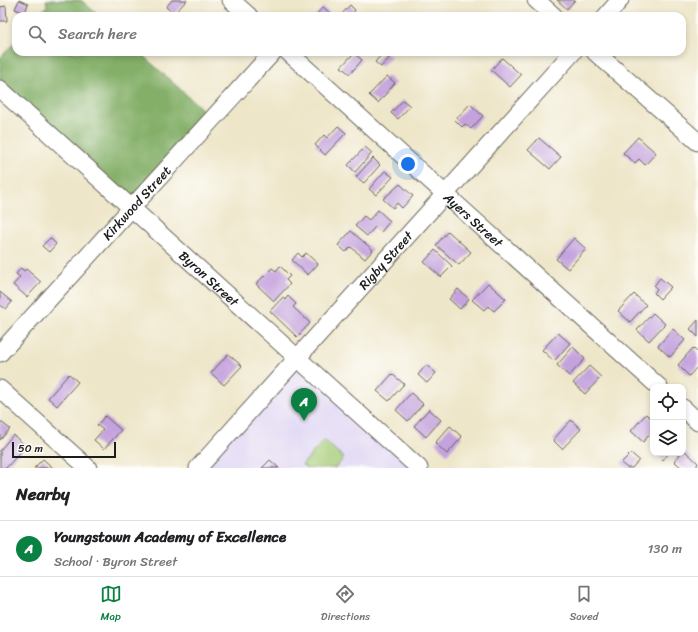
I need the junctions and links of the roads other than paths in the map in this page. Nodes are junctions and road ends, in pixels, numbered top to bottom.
1 (231, 0) edge
2 (536, 0) edge
3 (620, 0) edge
4 (244, 12) edge
5 (550, 12) edge
6 (610, 12) edge
7 (269, 56) edge
8 (292, 56) edge
9 (569, 56) edge
10 (600, 56) edge
11 (0, 89) edge
12 (698, 142) edge
13 (446, 194) junction
14 (131, 208) junction
15 (0, 353) edge
16 (298, 358) junction
17 (656, 384) edge
18 (0, 389) edge
19 (686, 411) edge
20 (698, 422) edge
21 (88, 468) edge
22 (198, 468) edge
23 (419, 468) edge

1 - 4 street
2 - 5 street
3 - 6 street
7 - 14 street, Kirkwood Street
8 - 13 street, Ayers Street
9 - 13 street, Rigby Street
10 - 12 street
11 - 14 street, Byron Street
13 - 16 street, Rigby Street
13 - 17 street, Ayers Street
14 - 15 street, Kirkwood Street
14 - 16 street, Byron Street
16 - 22 street, Rigby Street
16 - 23 street, Byron Street
18 - 21 street
19 - 20 street

